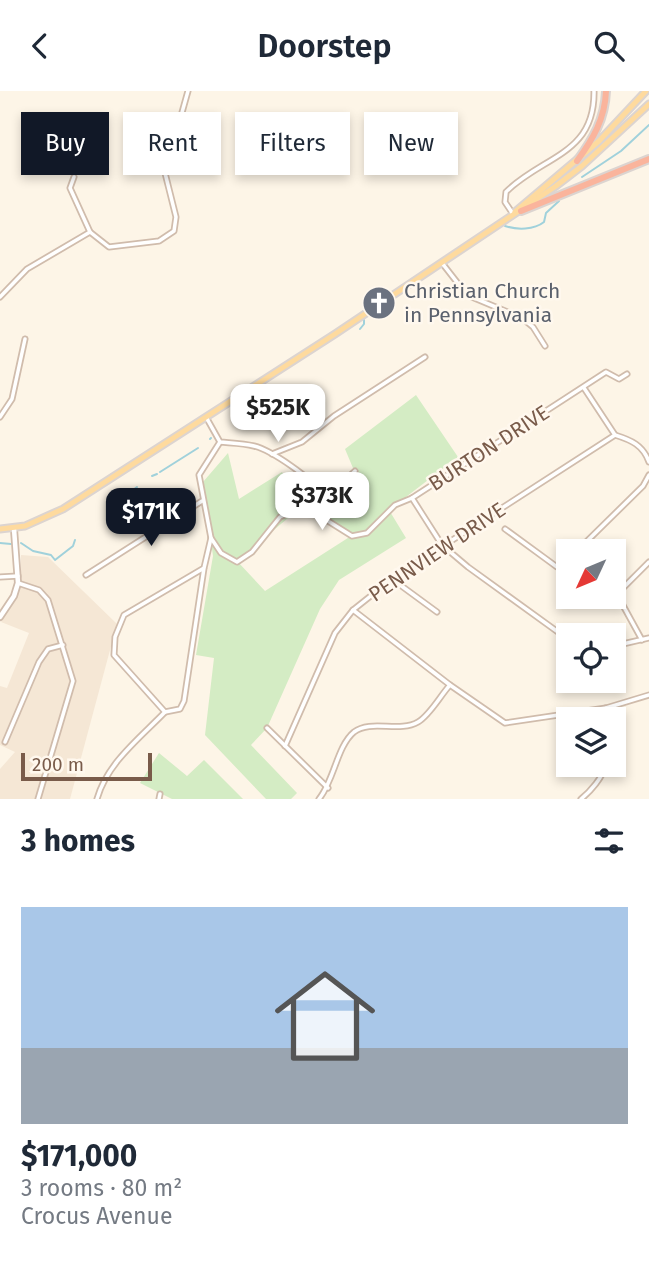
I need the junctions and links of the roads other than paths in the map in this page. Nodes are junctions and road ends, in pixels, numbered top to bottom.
1 (188, 91) edge
2 (594, 91) edge
3 (606, 91) edge
4 (646, 91) edge
5 (649, 104) edge
6 (649, 159) edge
7 (577, 161) junction
8 (74, 177) dead end
9 (521, 211) junction
10 (513, 214) junction
11 (90, 232) junction
12 (442, 263) junction
13 (0, 297) edge
14 (24, 339) dead end
15 (545, 346) dead end
16 (425, 357) dead end
17 (627, 374) dead end
18 (584, 387) junction
19 (0, 417) edge
20 (206, 417) junction
21 (615, 435) junction
22 (220, 442) junction
23 (272, 454) junction
24 (649, 462) edge
25 (355, 471) dead end
26 (649, 475) edge
27 (320, 494) junction
28 (412, 498) junction
29 (203, 501) junction
30 (304, 506) junction
31 (0, 529) edge
32 (14, 529) junction
33 (505, 529) dead end
34 (211, 538) junction
35 (590, 539) edge
36 (442, 545) junction
37 (649, 562) edge
38 (556, 566) edge
39 (204, 568) junction
40 (86, 575) dead end
41 (18, 576) junction
42 (0, 577) edge
43 (392, 579) junction
44 (626, 582) edge
45 (18, 583) junction
46 (626, 609) edge
47 (353, 610) junction
48 (437, 611) dead end
49 (0, 617) edge
50 (556, 630) edge
51 (649, 638) edge
52 (642, 640) junction
53 (626, 643) edge
54 (63, 645) junction
55 (450, 685) junction
56 (649, 695) edge
57 (609, 707) edge
58 (165, 712) junction
59 (556, 715) edge
60 (267, 728) dead end
61 (5, 741) dead end
62 (285, 746) junction
63 (600, 777) edge
64 (327, 788) junction
65 (38, 799) edge
66 (97, 799) edge
67 (319, 799) edge
68 (581, 799) edge

1 - 11 street
2 - 10 street
3 - 7 highway
4 - 7 main road
5 - 9 main road
6 - 9 highway
7 - 10 main road
8 - 11 street
9 - 10 main road
10 - 12 main road
11 - 13 street
12 - 15 street
12 - 20 main road
14 - 19 street
16 - 23 street
17 - 18 street, BURTON DRIVE
18 - 21 street
18 - 28 street, BURTON DRIVE
20 - 22 street
20 - 32 main road
21 - 24 street
21 - 36 street, PENNVIEW DRIVE
22 - 23 street
22 - 29 street
23 - 27 street
25 - 27 street
26 - 35 street
27 - 30 street
28 - 30 street, BURTON DRIVE
28 - 36 street
29 - 34 street
29 - 40 street
30 - 34 street
31 - 32 main road
32 - 41 street
33 - 38 street
34 - 39 street
36 - 43 street, PENNVIEW DRIVE
36 - 50 street
37 - 44 street
39 - 58 street
39 - 58 street
41 - 42 street
41 - 45 street
43 - 47 street, PENNVIEW DRIVE
43 - 48 street
45 - 49 street
45 - 54 street
46 - 52 street
47 - 55 street
47 - 62 street, PENNVIEW DRIVE
51 - 52 street
52 - 53 street
54 - 61 street
54 - 65 street
55 - 59 street
55 - 64 street
56 - 57 street
58 - 66 street
60 - 62 street
62 - 64 street
63 - 68 street
64 - 67 street

